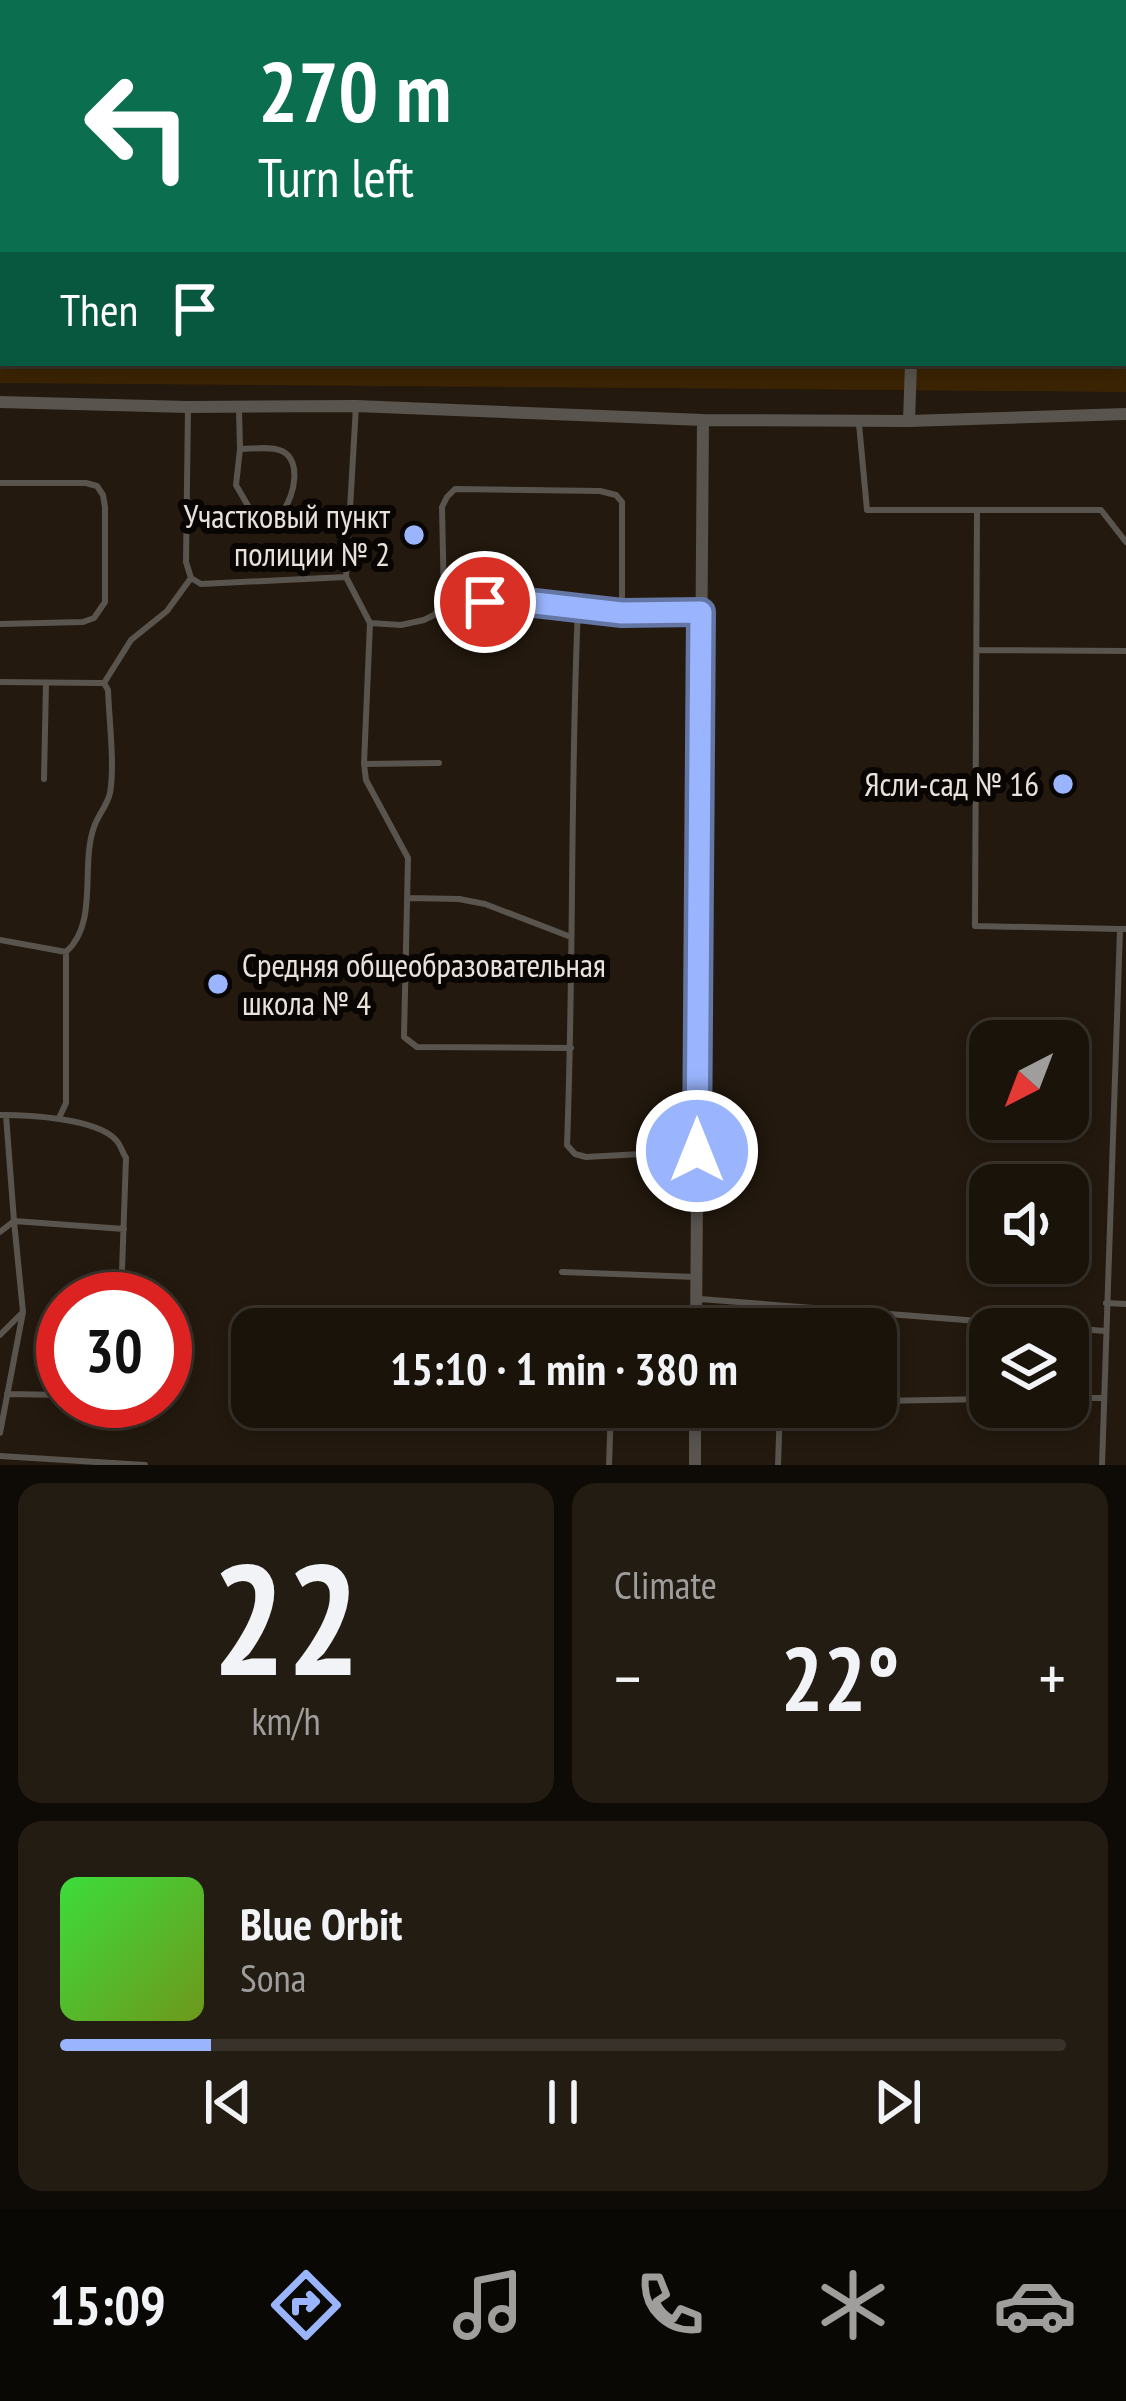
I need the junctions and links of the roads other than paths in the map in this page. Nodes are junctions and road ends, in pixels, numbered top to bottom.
1 (911, 366) edge
2 (0, 403) edge
3 (239, 406) junction
4 (356, 406) junction
5 (188, 407) junction
6 (1126, 414) edge
7 (703, 420) junction
8 (859, 421) junction
9 (909, 421) junction
10 (240, 449) junction
11 (0, 483) edge
12 (977, 510) junction
13 (1126, 542) edge
14 (191, 578) junction
15 (346, 578) junction
16 (444, 602) junction
17 (578, 608) junction
18 (701, 612) junction
19 (622, 613) junction
20 (370, 622) junction
21 (0, 624) edge
22 (977, 650) junction
23 (1126, 651) edge
24 (0, 682) edge
25 (104, 683) junction
26 (46, 684) junction
27 (439, 763) dead end
28 (364, 764) junction
29 (44, 779) dead end
30 (407, 898) junction
31 (1123, 929) edge
32 (571, 937) junction
33 (0, 940) edge
34 (66, 952) junction
35 (571, 1048) junction
36 (3, 1115) edge
37 (59, 1118) junction
38 (697, 1151) junction
39 (14, 1221) junction
40 (124, 1229) junction
41 (0, 1232) edge
42 (122, 1272) edge
43 (562, 1272) dead end
44 (696, 1277) junction
45 (696, 1299) junction
46 (1106, 1303) junction
47 (1126, 1304) edge
48 (696, 1308) edge
49 (23, 1312) junction
50 (1105, 1330) junction
51 (0, 1335) edge
52 (6, 1394) junction
53 (36, 1395) edge
54 (1089, 1397) edge
55 (1104, 1397) junction
56 (969, 1399) edge
57 (897, 1401) edge
58 (610, 1428) edge
59 (695, 1428) edge
60 (779, 1428) edge
61 (0, 1433) edge
62 (0, 1456) edge
63 (145, 1465) edge
64 (609, 1465) edge
65 (695, 1465) edge
66 (778, 1465) edge
67 (1102, 1465) edge

1 - 9 street
2 - 5 street
3 - 4 street
3 - 5 street
3 - 10 lane
4 - 7 street
4 - 15 lane
5 - 14 lane
6 - 9 street
7 - 8 street
7 - 18 street
8 - 9 street
8 - 12 lane
10 - 10 lane
11 - 21 lane
12 - 13 lane
12 - 22 lane
14 - 15 lane
14 - 25 lane
15 - 20 lane
16 - 17 lane
16 - 19 lane
16 - 20 lane
17 - 19 lane
17 - 32 lane
18 - 19 lane
18 - 38 street
20 - 28 lane
22 - 23 lane
22 - 31 lane
24 - 26 lane
25 - 26 lane
25 - 34 lane
26 - 29 lane
27 - 28 lane
28 - 30 lane
30 - 32 lane
30 - 35 lane
31 - 46 lane
32 - 35 lane
33 - 34 lane
34 - 37 lane
35 - 38 lane
36 - 37 lane
36 - 39 lane
37 - 40 lane
38 - 44 street
39 - 40 lane
39 - 41 lane
39 - 49 lane
40 - 42 lane
43 - 44 lane
44 - 45 street
45 - 48 street
45 - 50 lane
46 - 47 lane
46 - 50 lane
49 - 51 lane
49 - 52 lane
50 - 55 lane
52 - 53 lane
52 - 61 lane
54 - 55 lane
55 - 67 lane
56 - 57 lane
58 - 64 lane
59 - 65 street
60 - 66 lane
62 - 63 lane

